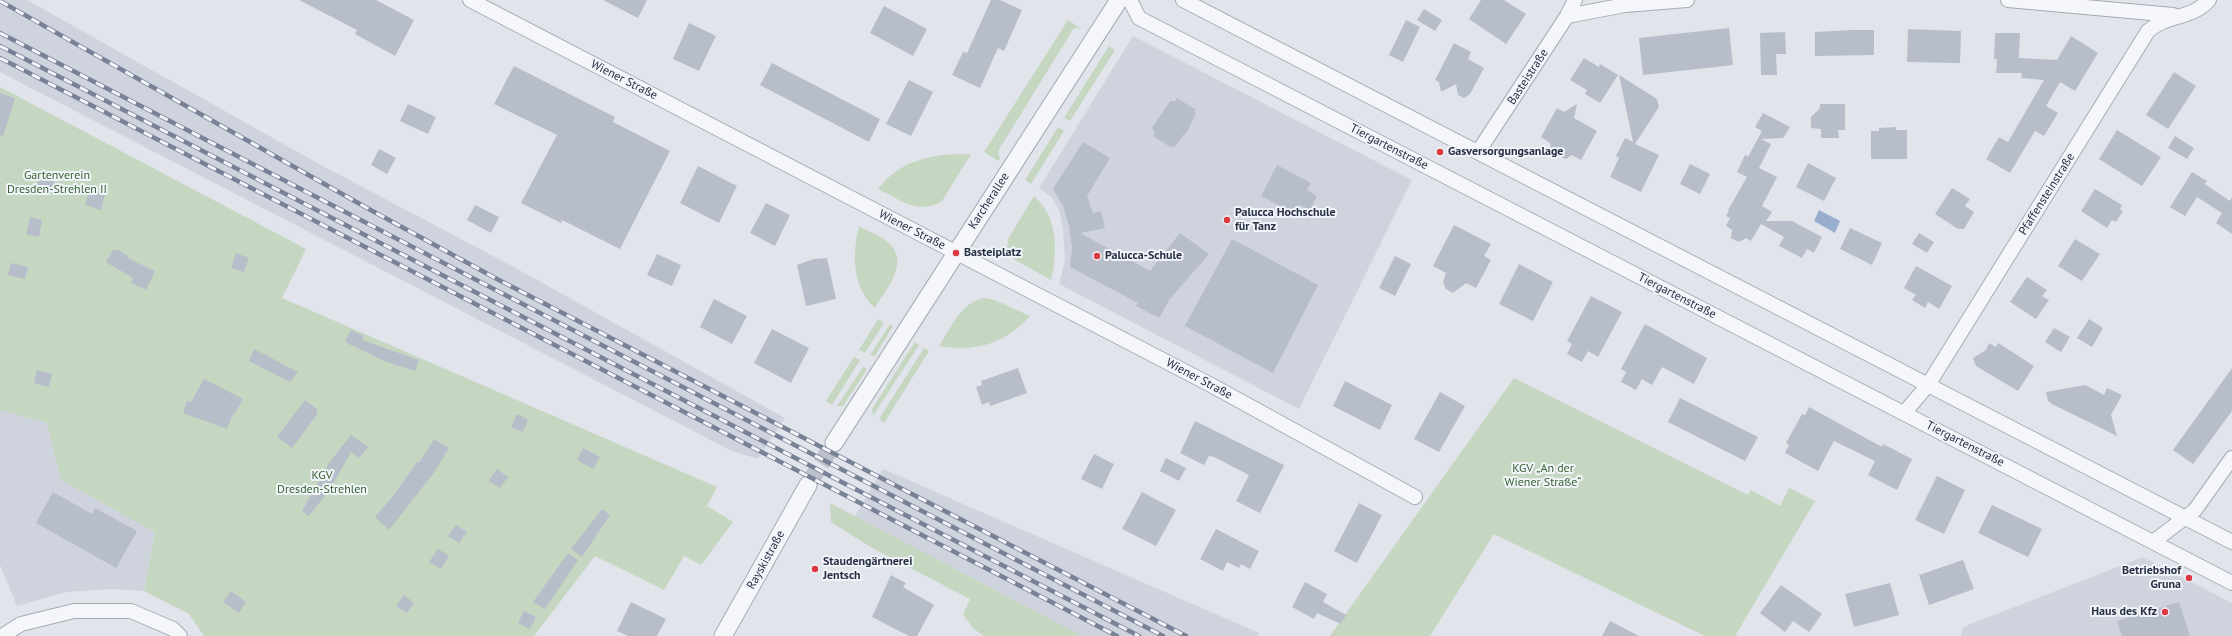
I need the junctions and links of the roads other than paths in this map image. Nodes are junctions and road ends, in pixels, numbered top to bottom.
1 (470, 0) edge
2 (1119, 0) edge
3 (1130, 0) edge
4 (1183, 0) edge
5 (1575, 0) edge
6 (1687, 0) edge
7 (2008, 0) edge
8 (2209, 0) edge
9 (2177, 15) junction
10 (1568, 16) junction
11 (1478, 152) junction
12 (956, 252) junction
13 (1928, 385) junction
14 (1904, 413) junction
15 (834, 443) tunnel mouth
16 (2232, 458) edge
17 (808, 485) tunnel mouth
18 (1415, 497) dead end
19 (2186, 518) junction
20 (2154, 542) junction
21 (2232, 542) edge
22 (2232, 583) edge
23 (2, 636) edge
24 (180, 636) edge
25 (723, 636) edge

1 - 12 street, Wiener Straße
2 - 12 street, Karcherallee
3 - 14 street, Tiergartenstraße
4 - 11 street
5 - 10 street, Basteistraße
6 - 10 street
7 - 9 street
8 - 9 street, Pfaffensteinstraße
9 - 13 street, Pfaffensteinstraße
10 - 11 street, Basteistraße
11 - 13 street
12 - 15 street, Karcherallee
12 - 18 street, Wiener Straße
13 - 14 street, Pfaffensteinstraße
13 - 19 street
14 - 20 street, Tiergartenstraße
16 - 19 street
17 - 25 street, Rayskistraße
19 - 20 street
19 - 21 street
20 - 22 street, Tiergartenstraße
23 - 24 street

